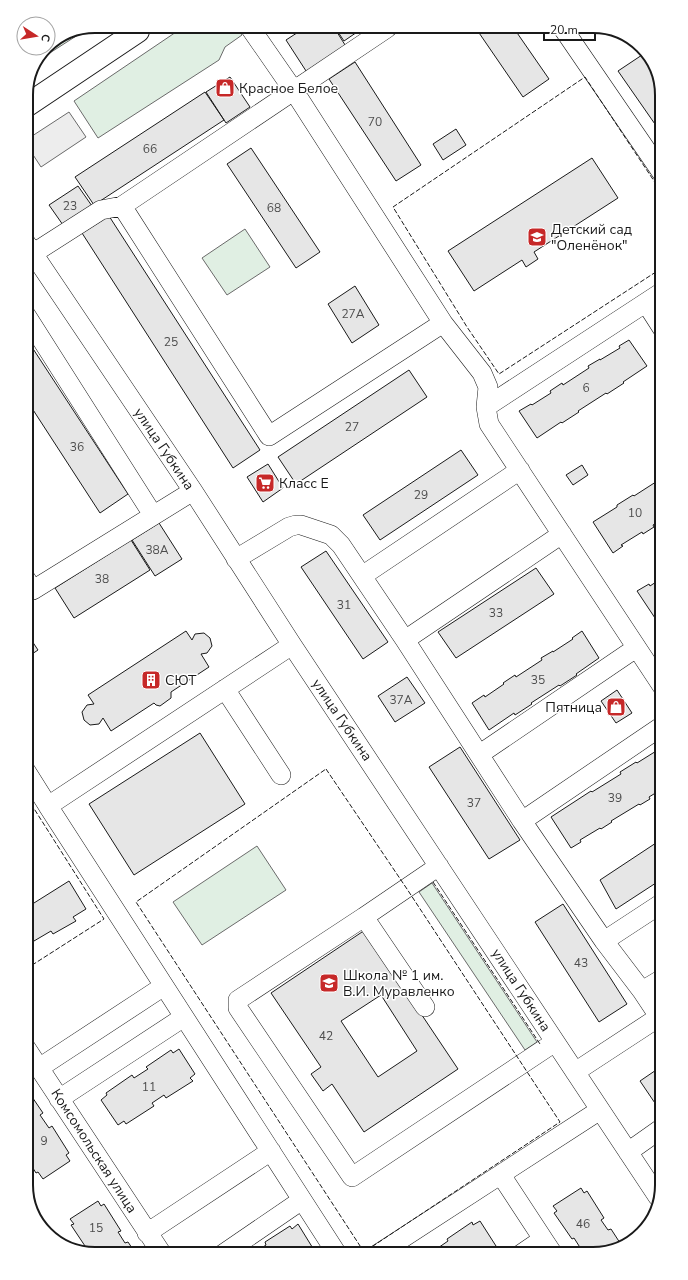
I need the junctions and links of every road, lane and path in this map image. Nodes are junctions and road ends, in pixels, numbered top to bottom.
1 (134, 33) edge
2 (254, 33) edge
3 (380, 33) edge
4 (567, 33) edge
5 (294, 91) junction
6 (33, 101) edge
7 (655, 163) edge
8 (122, 206) junction
9 (33, 249) edge
10 (33, 259) edge
11 (655, 296) edge
12 (646, 302) junction
13 (655, 317) edge
14 (444, 322) junction
15 (33, 326) edge
16 (486, 407) junction
17 (520, 470) junction
18 (193, 491) junction
19 (154, 515) junction
20 (562, 534) junction
21 (236, 559) junction
22 (362, 576) junction
23 (33, 590) edge
24 (405, 640) junction
25 (292, 645) junction
26 (636, 648) junction
27 (655, 676) edge
28 (225, 689) junction
29 (655, 731) edge
30 (480, 754) junction
31 (281, 775) dead end
32 (33, 782) edge
33 (48, 806) junction
34 (522, 821) junction
35 (440, 866) junction
36 (655, 908) edge
37 (364, 917) junction
38 (604, 942) junction
39 (655, 983) edge
40 (164, 986) junction
41 (642, 991) junction
42 (425, 1007) dead end
43 (655, 1010) edge
44 (184, 1017) junction
45 (655, 1023) edge
46 (555, 1042) junction
47 (33, 1060) edge
48 (38, 1068) junction
49 (575, 1072) junction
50 (59, 1099) junction
51 (600, 1110) junction
52 (655, 1133) edge
53 (271, 1151) junction
54 (628, 1152) junction
55 (501, 1175) junction
56 (654, 1191) edge
57 (302, 1200) junction
58 (147, 1233) junction
59 (157, 1247) edge
60 (233, 1247) edge
61 (332, 1247) edge
62 (389, 1247) edge
63 (548, 1247) edge

1 - 6 main road
2 - 5 street
3 - 5 street
4 - 7 street
5 - 8 street
5 - 14 street
8 - 9 street
8 - 14 street
10 - 18 street, улица Губкина
11 - 12 street
12 - 13 street
12 - 16 street
14 - 16 street
15 - 19 street
16 - 17 street
17 - 20 street
17 - 22 street
18 - 19 street
18 - 21 street, улица Губкина
19 - 23 street
20 - 24 street
20 - 26 street
21 - 22 street
21 - 25 street, улица Губкина
22 - 24 street
24 - 30 street
25 - 28 street
25 - 35 street, улица Губкина
26 - 27 street
26 - 30 street
28 - 31 street
28 - 33 street
29 - 34 street
30 - 34 street
32 - 33 street
33 - 40 street
34 - 38 street
35 - 37 street
35 - 46 street, улица Губкина
36 - 38 street
37 - 42 street
37 - 46 street
38 - 41 street
39 - 41 street
40 - 44 street
40 - 48 street
41 - 43 street
44 - 50 street
44 - 53 street
45 - 49 street
46 - 49 street, улица Губкина
47 - 48 street, Комсомольская улица
48 - 50 street, Комсомольская улица
49 - 51 street, улица Губкина
50 - 58 street, Комсомольская улица
51 - 54 street, улица Губкина
51 - 55 street
52 - 54 street
53 - 57 street
53 - 58 street
54 - 56 street, улица Губкина
55 - 62 street
55 - 63 street
57 - 60 street
57 - 61 street
58 - 59 street, Комсомольская улица

